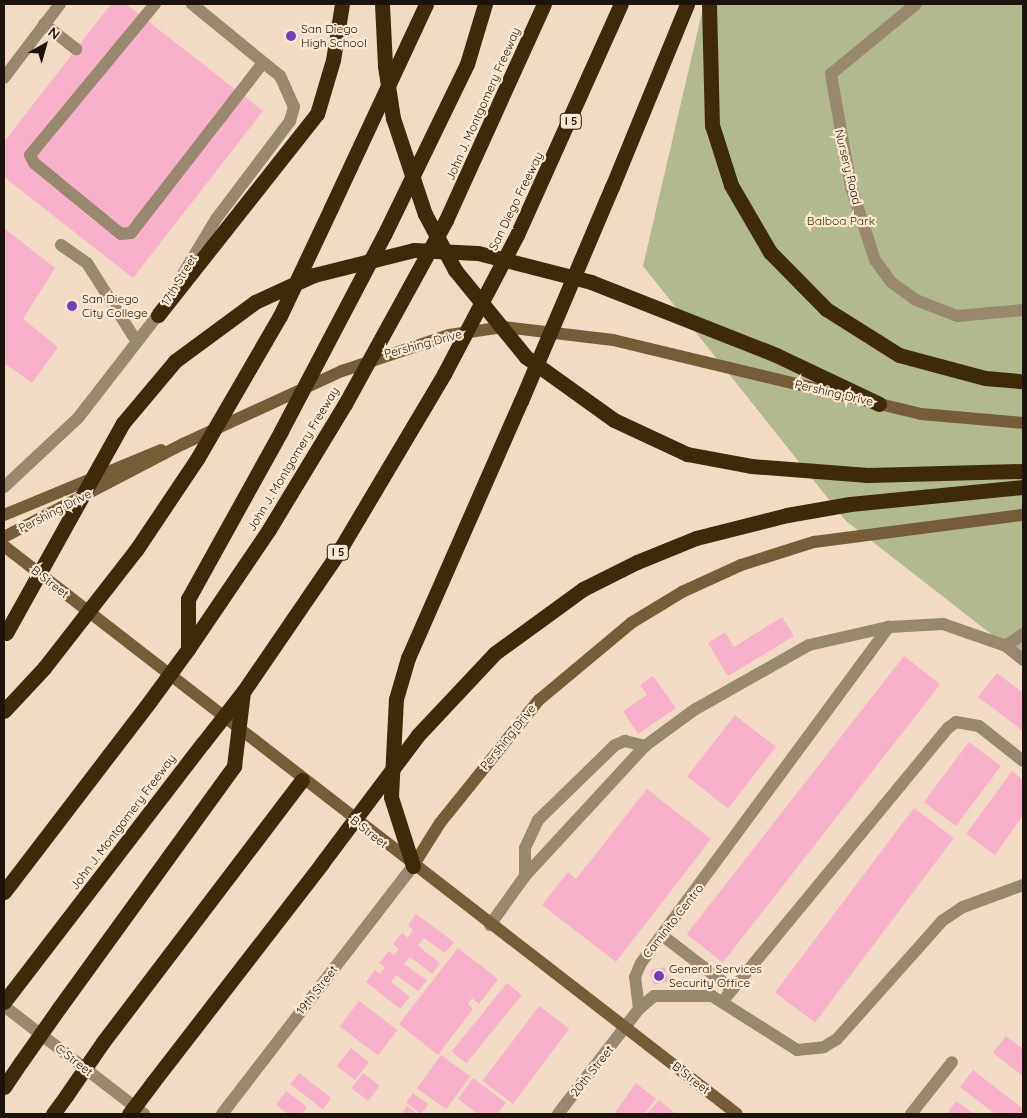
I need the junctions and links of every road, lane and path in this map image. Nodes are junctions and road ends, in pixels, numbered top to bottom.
1 (60, 4) edge
2 (155, 4) edge
3 (342, 4) edge
4 (382, 4) edge
5 (426, 4) edge
6 (485, 4) edge
7 (544, 4) edge
8 (622, 4) edge
9 (687, 4) edge
10 (709, 4) edge
11 (916, 4) edge
12 (195, 6) edge
13 (44, 24) junction
14 (76, 49) dead end
15 (263, 63) junction
16 (4, 78) edge
17 (61, 244) dead end
18 (1023, 310) edge
19 (158, 315) junction
20 (137, 342) junction
21 (1023, 381) edge
22 (878, 404) junction
23 (426, 407) joint
24 (1023, 423) edge
25 (183, 444) junction
26 (1023, 471) edge
27 (4, 487) edge
28 (1023, 487) edge
29 (1023, 515) edge
30 (4, 516) edge
31 (4, 537) edge
32 (4, 546) edge
33 (889, 627) junction
34 (1023, 634) edge
35 (5, 635) edge
36 (1006, 646) junction
37 (188, 649) junction
38 (1023, 660) edge
39 (243, 692) junction
40 (4, 711) edge
41 (645, 746) junction
42 (1023, 761) edge
43 (302, 780) junction
44 (412, 866) junction
45 (525, 876) junction
46 (1023, 885) edge
47 (4, 892) edge
48 (490, 925) junction
49 (663, 936) junction
50 (732, 989) junction
51 (4, 1002) edge
52 (722, 1002) junction
53 (4, 1006) edge
54 (639, 1009) junction
55 (625, 1028) junction
56 (952, 1062) dead end
57 (4, 1087) edge
58 (53, 1114) edge
59 (129, 1114) edge
60 (144, 1114) edge
61 (222, 1114) edge
62 (558, 1114) edge
63 (737, 1114) edge
64 (912, 1114) edge

1 - 13 street
2 - 15 street
3 - 19 highway
4 - 26 highway, bridge
5 - 40 highway, bridge
6 - 37 highway, bridge
7 - 37 highway, John J. Montgomery Freeway, bridge
8 - 23 highway, San Diego Freeway / I 5, bridge
9 - 44 highway, bridge
10 - 21 highway
11 - 18 street, Nursery Road
12 - 15 street
13 - 14 street
13 - 16 street
15 - 19 street, 17th Street
17 - 20 street
19 - 20 street, 17th Street
20 - 27 street, 17th Street
22 - 24 main road, Pershing Drive
22 - 25 main road, Pershing Drive
22 - 35 highway, bridge
23 - 39 highway, John J. Montgomery Freeway / I 5
25 - 30 main road
25 - 31 main road, Pershing Drive
28 - 59 highway, bridge
29 - 44 main road, Pershing Drive
32 - 43 main road, B Street
33 - 36 street
33 - 41 street
33 - 49 street, Caminito Centro
34 - 36 street
36 - 38 street
37 - 47 highway, John J. Montgomery Freeway, bridge
39 - 51 highway, John J. Montgomery Freeway / I 5, bridge
39 - 57 highway, bridge
41 - 45 street
41 - 45 street
42 - 50 street
43 - 44 main road, B Street
43 - 58 highway, bridge
44 - 48 main road, B Street
44 - 61 street, 19th Street
45 - 48 street
46 - 52 street
48 - 55 main road, B Street
49 - 50 street
49 - 54 street, Caminito Centro
50 - 52 street
52 - 54 street
53 - 60 street, C Street
54 - 55 street, 20th Street
55 - 62 street, 20th Street
55 - 63 main road, B Street
56 - 64 street

